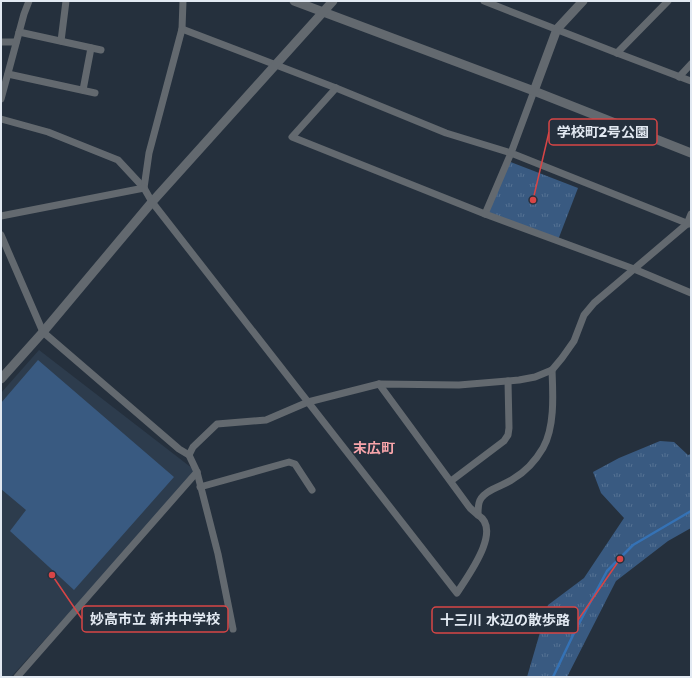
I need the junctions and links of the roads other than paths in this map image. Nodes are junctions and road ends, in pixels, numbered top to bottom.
1 (29, 1) edge
2 (66, 1) edge
3 (183, 1) edge
4 (294, 1) edge
5 (333, 1) edge
6 (484, 1) edge
7 (583, 1) edge
8 (668, 1) edge
9 (495, 3) edge
10 (322, 12) junction
11 (182, 29) junction
12 (557, 29) junction
13 (19, 32) junction
14 (61, 41) junction
15 (1, 42) edge
16 (16, 42) junction
17 (92, 48) junction
18 (101, 50) dead end
19 (617, 54) junction
20 (691, 64) edge
21 (276, 65) junction
22 (8, 74) junction
23 (679, 77) junction
24 (691, 81) edge
25 (336, 88) junction
26 (83, 90) junction
27 (534, 91) junction
28 (95, 93) dead end
29 (1, 100) edge
30 (1, 119) edge
31 (511, 153) junction
32 (691, 153) edge
33 (144, 188) junction
34 (152, 202) junction
35 (485, 214) junction
36 (691, 214) edge
37 (1, 216) edge
38 (689, 224) edge
39 (1, 235) edge
40 (634, 269) junction
41 (691, 293) edge
42 (43, 332) junction
43 (552, 370) junction
44 (1, 380) edge
45 (508, 381) junction
46 (378, 384) junction
47 (308, 402) junction
48 (189, 455) junction
49 (197, 472) junction
50 (450, 481) junction
51 (200, 487) junction
52 (312, 490) dead end
53 (478, 515) junction
54 (233, 629) dead end
55 (17, 677) edge

1 - 13 street
2 - 14 street
3 - 11 street
4 - 10 street
5 - 10 street
6 - 9 street
7 - 12 street
8 - 19 street
9 - 12 street
10 - 21 street
10 - 27 street
11 - 21 street
11 - 33 street
12 - 19 street
12 - 27 street
13 - 14 street
13 - 16 street
14 - 17 street
15 - 16 street
16 - 22 street
17 - 18 street
17 - 26 street
19 - 23 street
20 - 23 street
21 - 25 street
21 - 34 street
22 - 26 street
22 - 29 street
23 - 24 street
25 - 31 street
25 - 35 street
26 - 28 street
27 - 31 street
27 - 32 street
30 - 33 street
31 - 35 street
31 - 38 street
33 - 34 street
33 - 37 street
34 - 42 street
34 - 47 street
35 - 40 street
36 - 38 street
38 - 40 street
39 - 42 street
40 - 41 street
40 - 43 street
42 - 44 street
42 - 48 street
43 - 45 street
43 - 53 street
45 - 46 street
45 - 50 street
46 - 47 street
46 - 50 street
47 - 48 street
47 - 53 street
48 - 49 street
49 - 51 street
49 - 55 street
50 - 53 street
51 - 52 street
51 - 54 street

